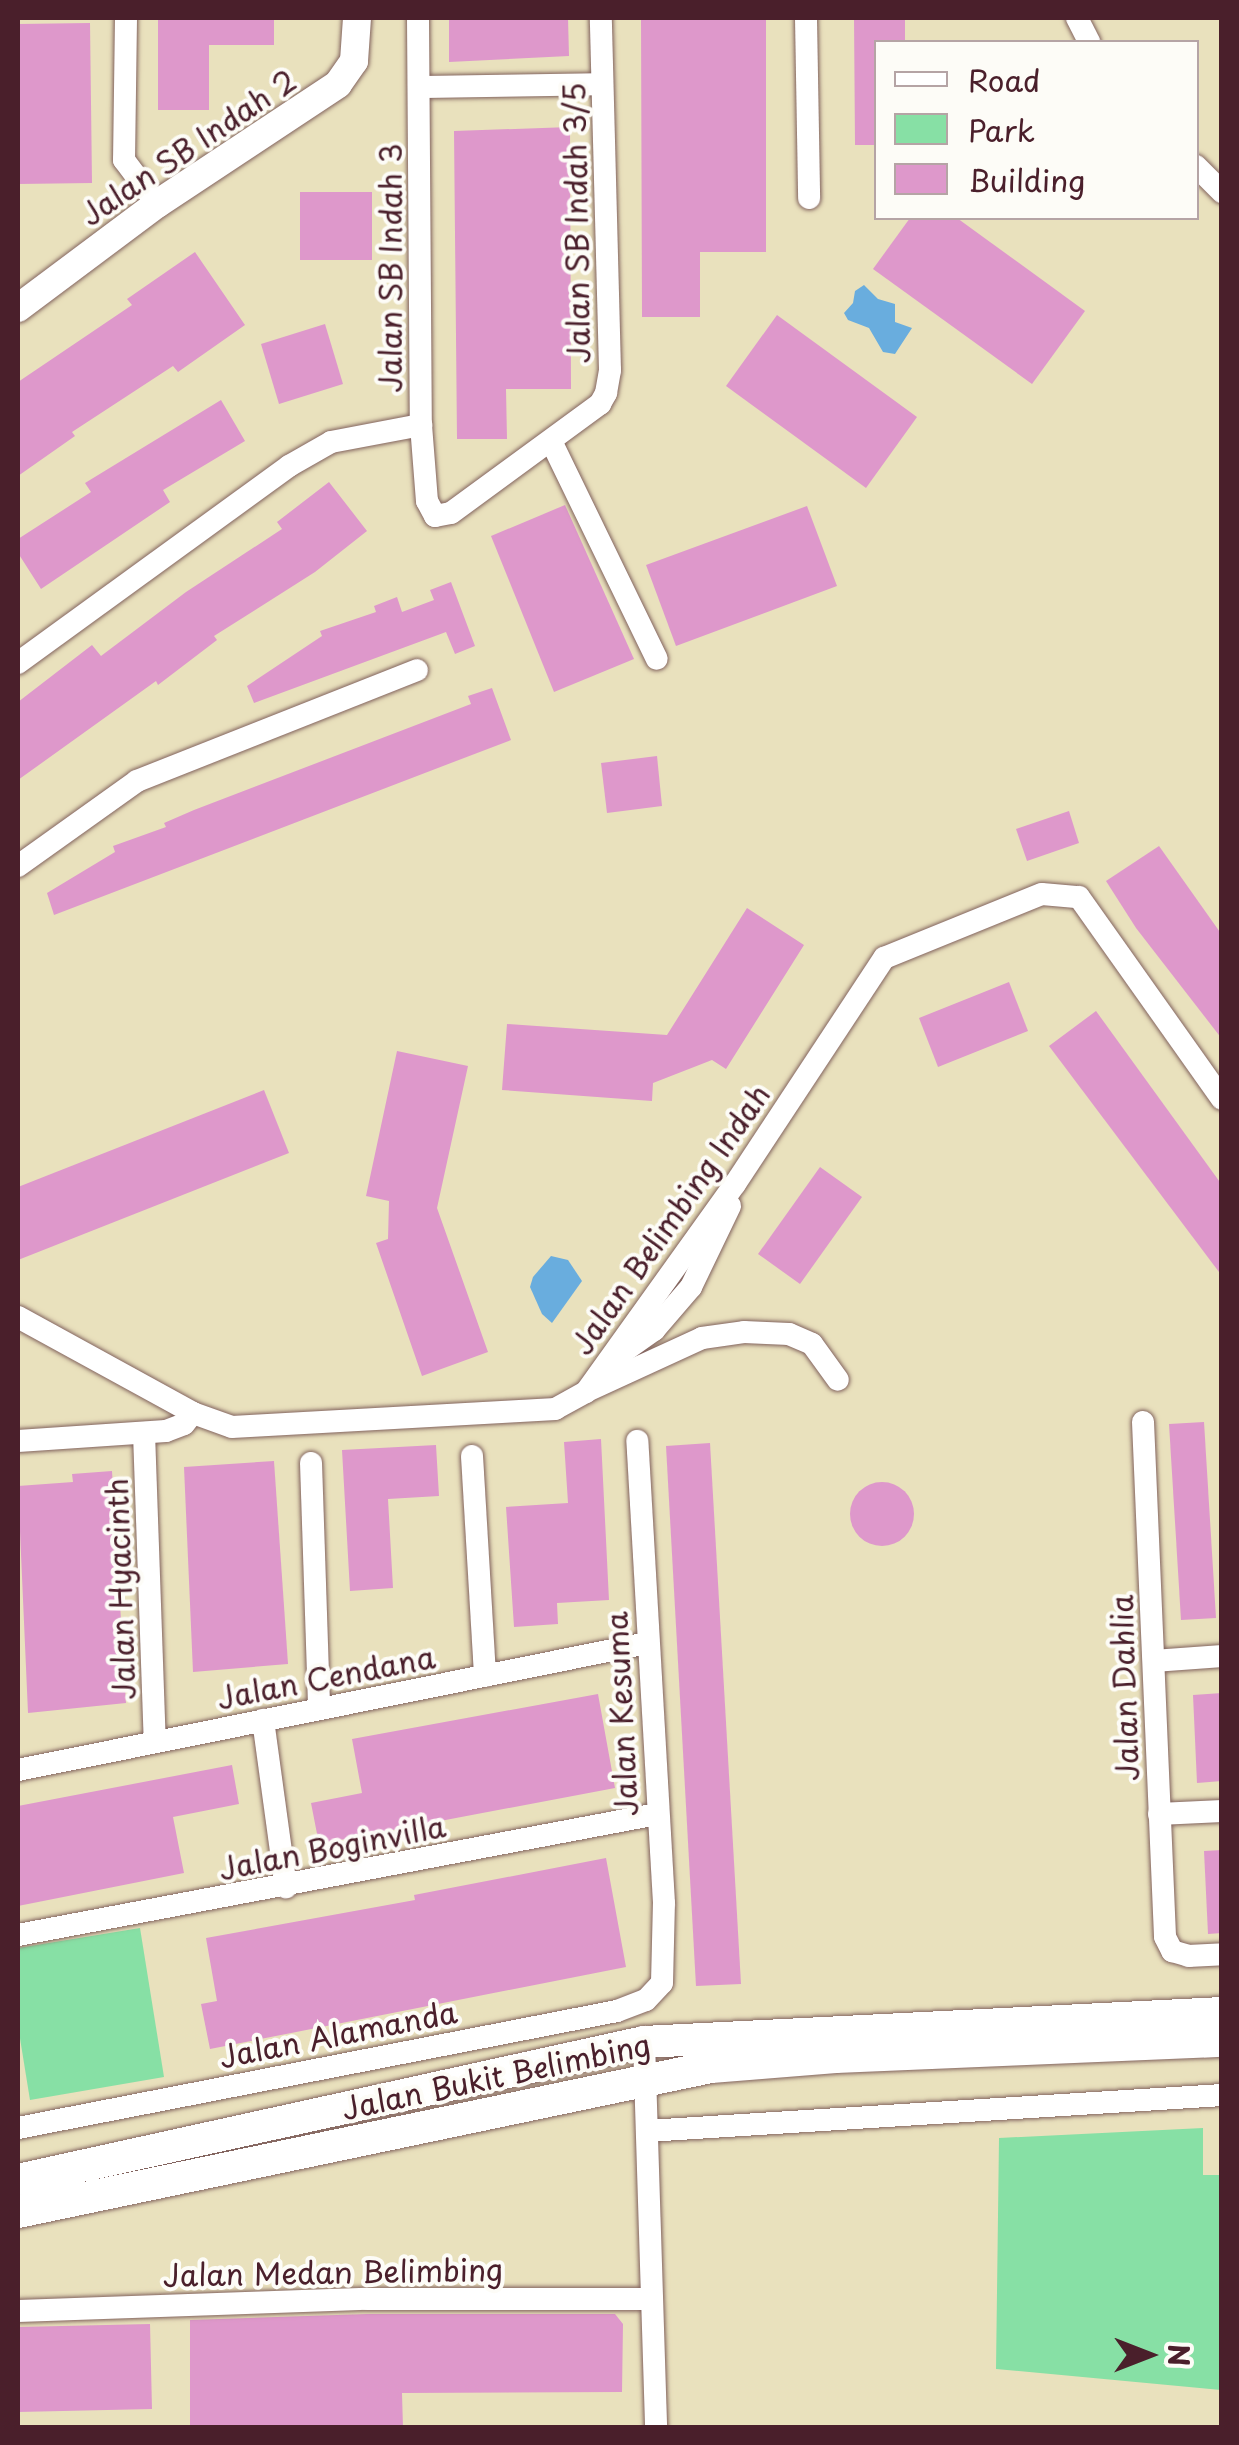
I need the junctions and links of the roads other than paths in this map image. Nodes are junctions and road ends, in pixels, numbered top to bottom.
1 (126, 18) edge
2 (357, 18) edge
3 (418, 18) edge
4 (601, 18) edge
5 (806, 18) edge
6 (602, 84) junction
7 (418, 87) junction
8 (1199, 169) edge
9 (1222, 192) edge
10 (809, 198) dead end
11 (157, 204) junction
12 (18, 308) edge
13 (421, 425) junction
14 (552, 441) junction
15 (435, 516) joint
16 (657, 660) dead end
17 (18, 663) edge
18 (417, 670) dead end
19 (18, 866) edge
20 (1222, 1098) edge
21 (18, 1317) edge
22 (838, 1380) dead end
23 (586, 1392) junction
24 (193, 1414) junction
25 (1143, 1422) dead end
26 (144, 1434) junction
27 (18, 1441) edge
28 (637, 1441) dead end
29 (472, 1456) dead end
30 (311, 1463) dead end
31 (646, 1643) junction
32 (1222, 1656) edge
33 (1154, 1660) junction
34 (485, 1676) junction
35 (319, 1709) junction
36 (262, 1720) junction
37 (155, 1742) junction
38 (18, 1770) edge
39 (1222, 1811) edge
40 (657, 1814) junction
41 (1159, 1814) junction
42 (286, 1887) junction
43 (18, 1935) edge
44 (1222, 1954) edge
45 (662, 1983) joint
46 (1222, 2013) edge
47 (1222, 2040) edge
48 (644, 2042) junction
49 (646, 2078) junction
50 (1222, 2095) edge
51 (18, 2128) edge
52 (647, 2131) junction
53 (18, 2180) edge
54 (18, 2212) edge
55 (651, 2298) junction
56 (18, 2311) edge
57 (656, 2428) edge

1 - 11 street
2 - 11 street, Jalan SB Indah 2
3 - 7 street, Jalan SB Indah 3
4 - 6 street, Jalan SB Indah 3/5
5 - 10 street
6 - 7 street
6 - 14 street, Jalan SB Indah 3/5
7 - 13 street, Jalan SB Indah 3
8 - 9 street
11 - 12 street, Jalan SB Indah 2
13 - 15 street, Jalan SB Indah 3
13 - 17 street
14 - 15 street, Jalan SB Indah 3/5
14 - 16 street
18 - 19 street
20 - 23 street, Jalan Belimbing Indah
21 - 24 street, Jalan Belimbing Indah
22 - 23 street
23 - 24 street, Jalan Belimbing Indah
24 - 26 street
25 - 33 street, Jalan Dahlia
26 - 27 street
26 - 37 street, Jalan Hyacinth
28 - 31 street, Jalan Kesuma
29 - 34 street
30 - 35 street
31 - 34 street, Jalan Cendana
31 - 40 street, Jalan Kesuma
32 - 33 street
33 - 41 street, Jalan Dahlia
34 - 35 street, Jalan Cendana
35 - 36 street, Jalan Cendana
36 - 37 street, Jalan Cendana
36 - 42 street
37 - 38 street, Jalan Cendana
39 - 41 street
40 - 42 street, Jalan Boginvilla
40 - 45 street, Jalan Kesuma
41 - 44 street, Jalan Dahlia
42 - 43 street, Jalan Boginvilla
45 - 51 street, Jalan Alamanda
46 - 48 main road, Jalan Bukit Belimbing
47 - 49 main road, Jalan Bukit Belimbing
48 - 49 street
48 - 53 main road, Jalan Bukit Belimbing
49 - 52 street
49 - 54 main road, Jalan Bukit Belimbing
50 - 52 street
52 - 55 street
55 - 56 street, Jalan Medan Belimbing
55 - 57 street

